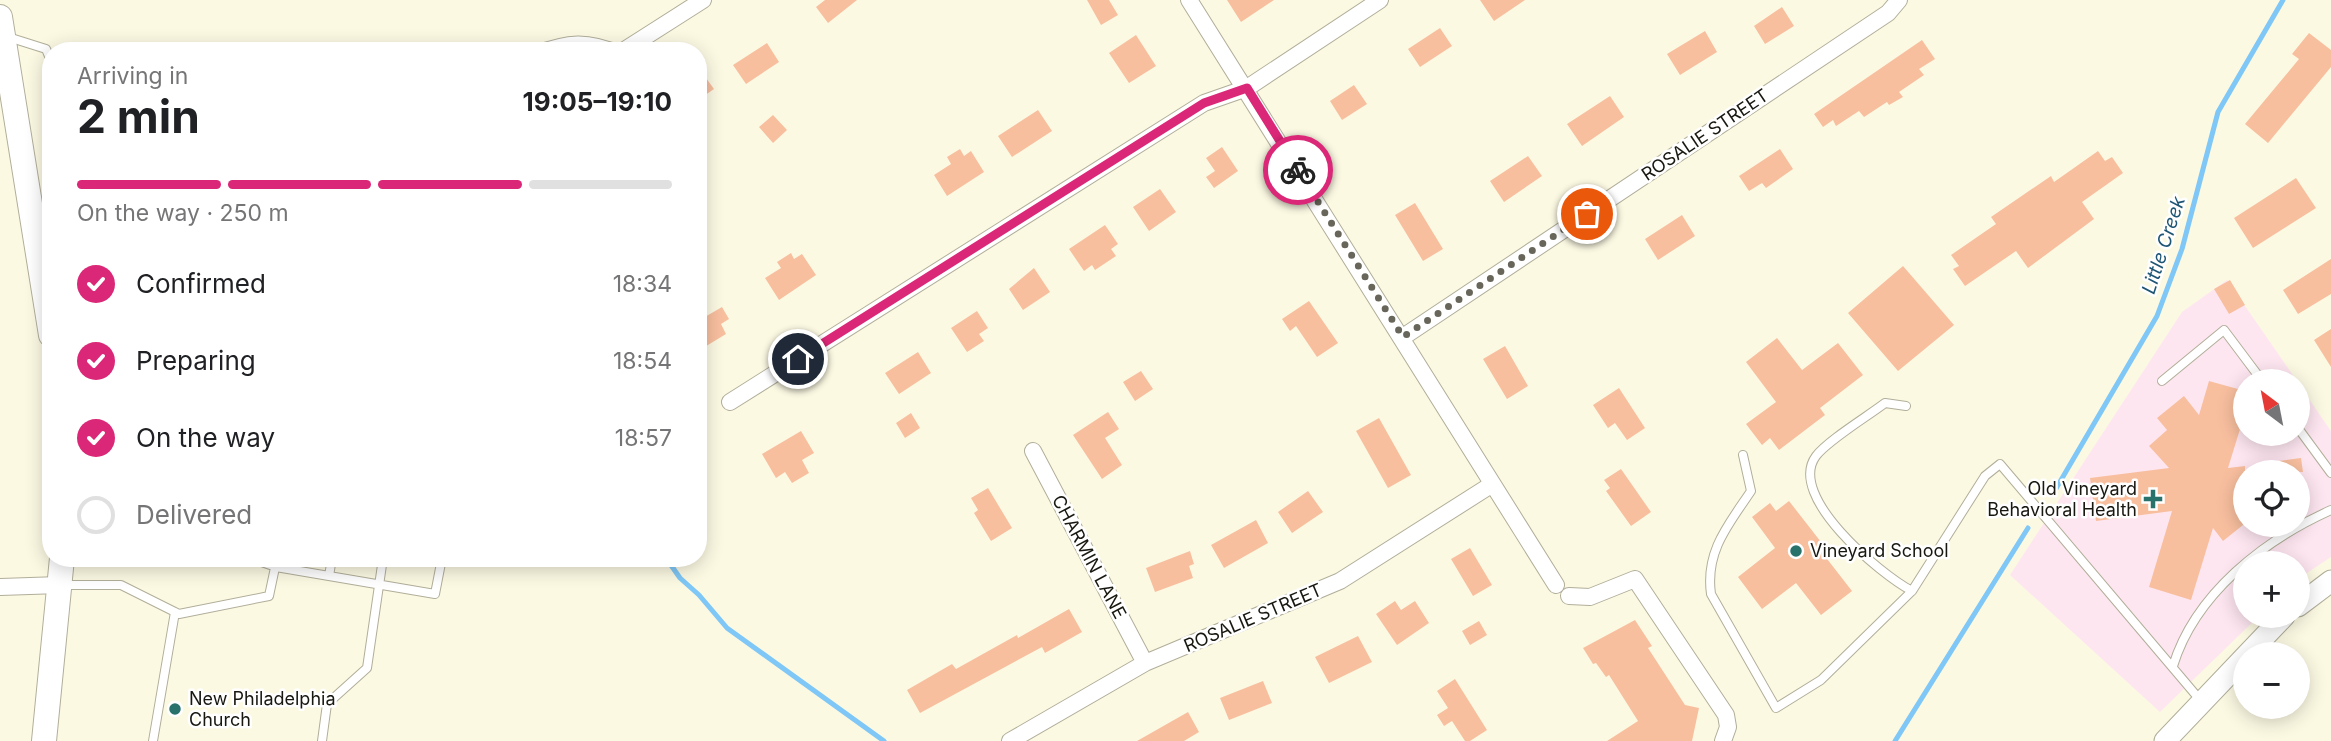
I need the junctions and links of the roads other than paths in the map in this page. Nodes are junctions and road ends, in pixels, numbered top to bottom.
1 (703, 0) edge
2 (1189, 0) edge
3 (1380, 0) edge
4 (1899, 0) edge
5 (1, 26) edge
6 (557, 42) edge
7 (602, 42) edge
8 (636, 42) edge
9 (42, 47) edge
10 (1247, 88) junction
11 (42, 240) edge
12 (1403, 337) junction
13 (2253, 369) edge
14 (2162, 381) dead end
15 (730, 402) dead end
16 (1906, 406) dead end
17 (2310, 444) edge
18 (1033, 451) dead end
19 (1743, 455) dead end
20 (2331, 473) edge
21 (1491, 485) junction
22 (2331, 510) edge
23 (61, 567) edge
24 (276, 567) edge
25 (293, 567) edge
26 (330, 567) edge
27 (382, 567) edge
28 (440, 567) edge
29 (329, 576) junction
30 (2331, 581) edge
31 (379, 584) junction
32 (1556, 584) dead end
33 (60, 585) junction
34 (0, 587) edge
35 (1912, 591) junction
36 (1569, 596) dead end
37 (2310, 597) edge
38 (175, 612) junction
39 (2272, 628) edge
40 (1145, 663) junction
41 (2173, 666) junction
42 (2202, 701) junction
43 (44, 741) edge
44 (153, 741) edge
45 (322, 741) edge
46 (1010, 741) edge
47 (1723, 741) edge
48 (2165, 741) edge

1 - 8 street
2 - 10 street
3 - 10 street
4 - 12 street, ROSALIE STREET
5 - 9 lane
5 - 11 main road
6 - 7 lane
10 - 12 street
10 - 15 street
12 - 21 street
13 - 14 lane
16 - 35 lane
17 - 20 lane
18 - 40 street, CHARMIN LANE
19 - 35 lane
21 - 32 street
21 - 40 street, ROSALIE STREET
22 - 41 lane
23 - 33 main road
24 - 38 lane
25 - 29 lane
26 - 29 lane
27 - 31 lane
28 - 31 lane
29 - 31 lane
30 - 37 street
31 - 45 lane
33 - 34 street
33 - 38 lane
33 - 43 main road
35 - 41 lane
36 - 47 street
38 - 44 lane
39 - 42 street
40 - 46 street, ROSALIE STREET
41 - 42 lane
42 - 48 street

